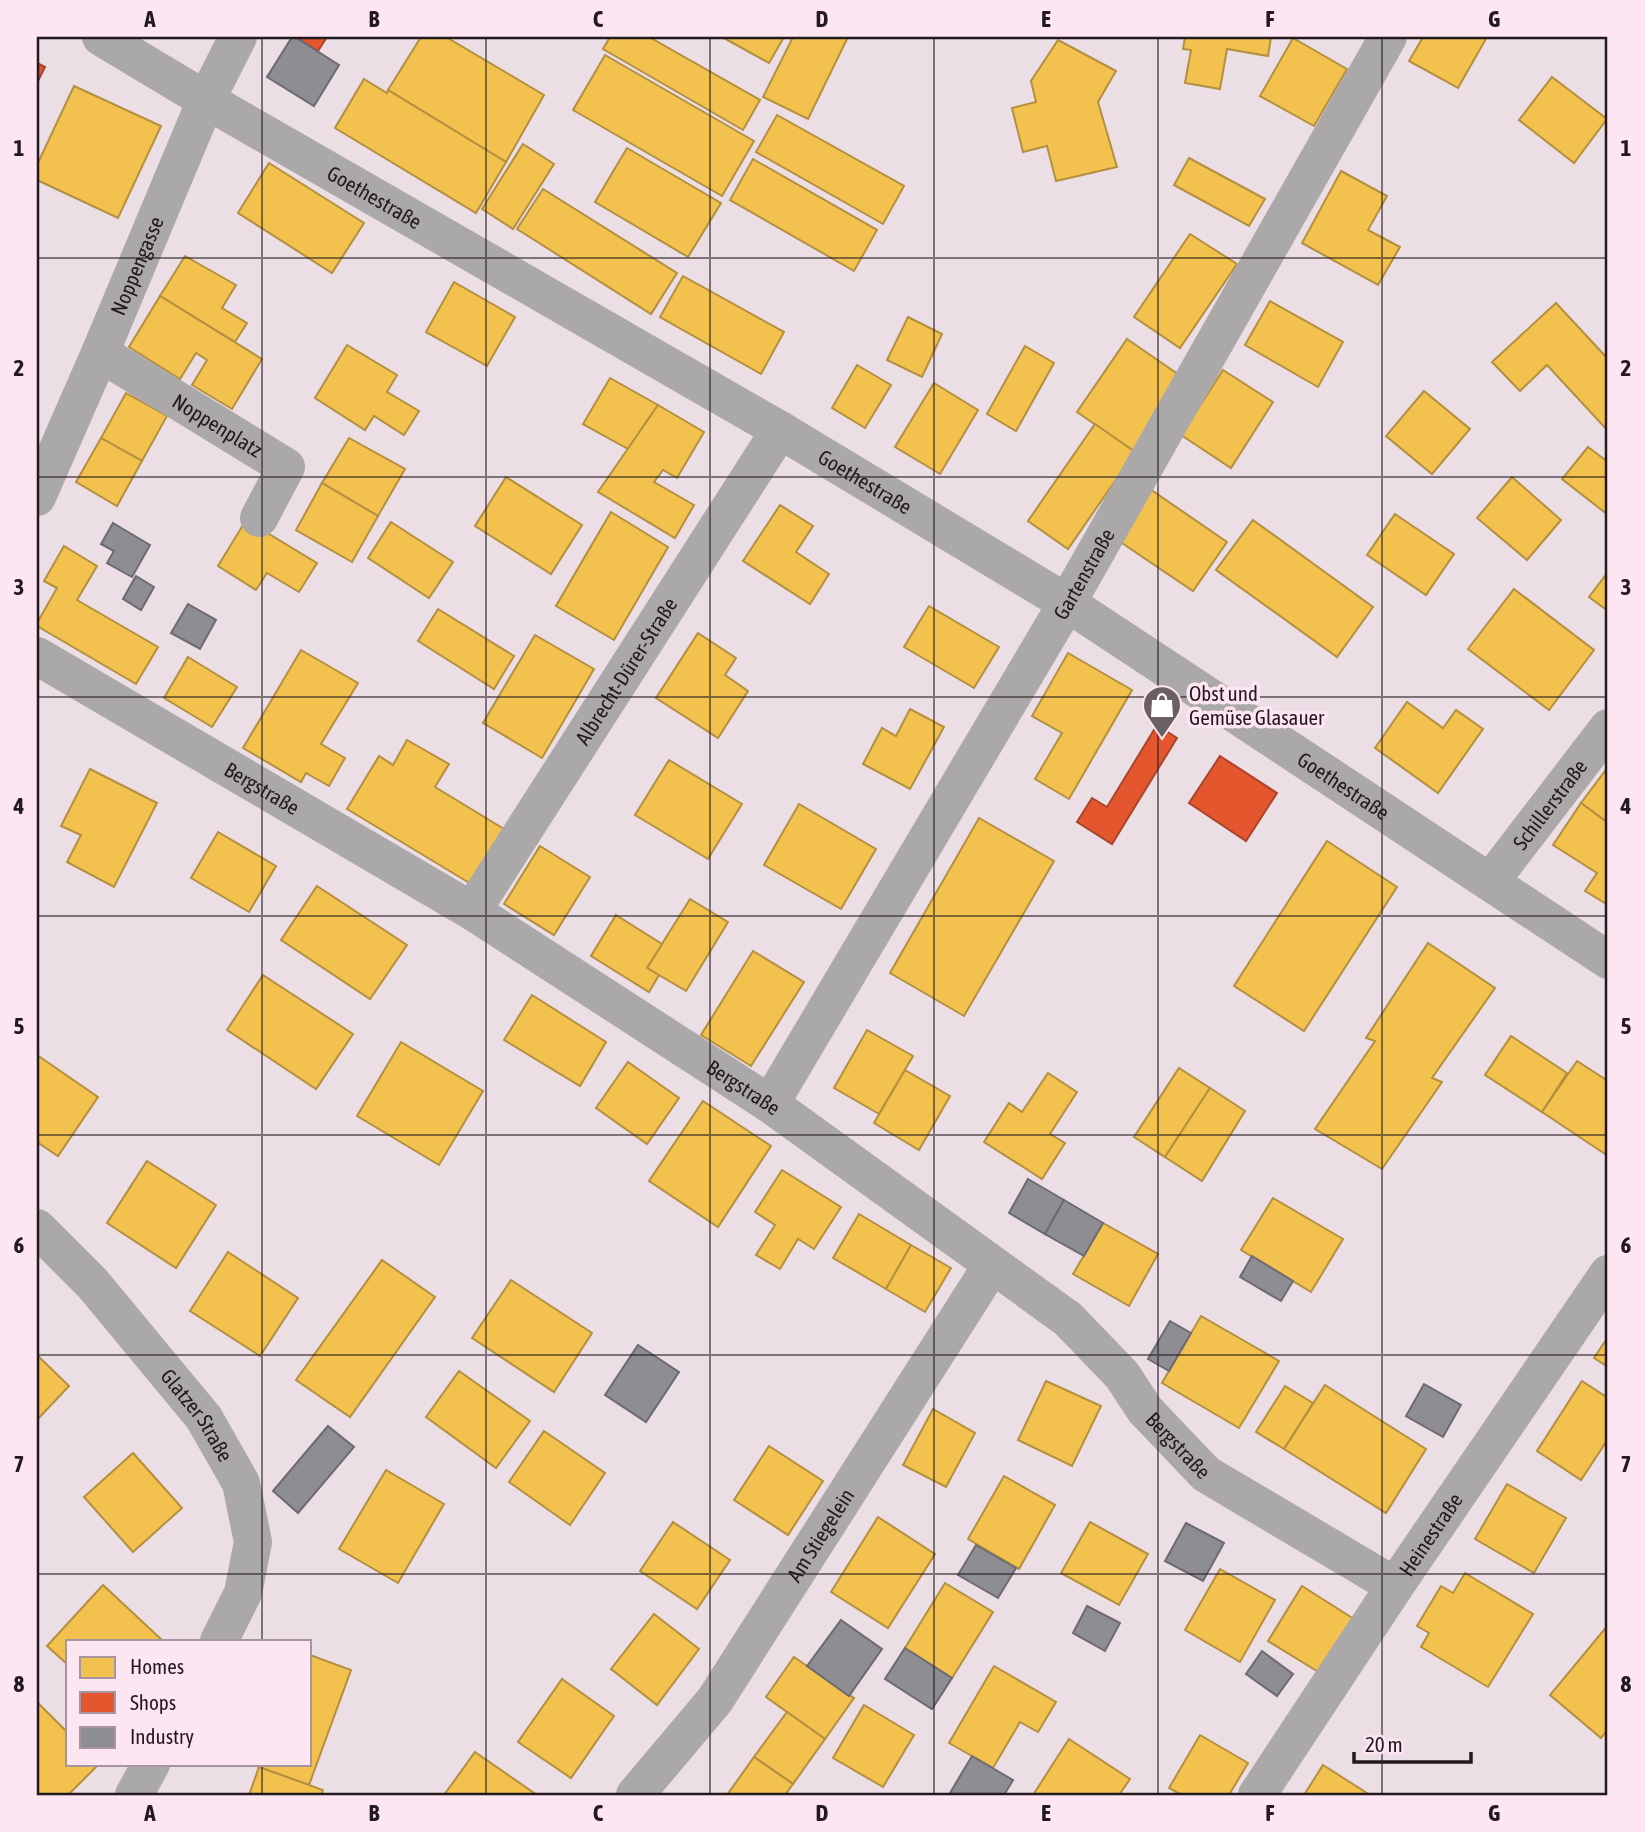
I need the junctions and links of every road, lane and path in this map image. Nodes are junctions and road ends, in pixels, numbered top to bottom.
1 (101, 37) edge
2 (238, 37) edge
3 (1388, 37) edge
4 (206, 100) junction
5 (100, 353) junction
6 (780, 430) junction
7 (37, 497) edge
8 (258, 518) dead end
9 (1067, 603) junction
10 (37, 656) edge
11 (1608, 727) edge
12 (1490, 882) junction
13 (472, 911) junction
14 (1608, 960) edge
15 (770, 1104) junction
16 (37, 1228) edge
17 (992, 1265) junction
18 (1608, 1274) edge
19 (1395, 1586) junction
20 (220, 1640) edge
21 (150, 1766) edge
22 (134, 1795) edge
23 (635, 1795) edge
24 (1257, 1795) edge

1 - 4 street, Goethestraße
2 - 4 street, Noppengasse
3 - 9 street, Gartenstraße
4 - 5 street, Noppengasse
4 - 6 street, Goethestraße
5 - 7 street, Noppengasse
5 - 8 street, Noppenplatz
6 - 9 street, Goethestraße
6 - 13 street, Albrecht-Dürer-Straße
9 - 12 street, Goethestraße
9 - 15 street, Gartenstraße
10 - 13 street, Bergstraße
11 - 12 street, Schillerstraße
12 - 14 street, Goethestraße
13 - 15 street, Bergstraße
15 - 17 street, Bergstraße
16 - 20 street, Glatzer Straße
17 - 19 street, Bergstraße
17 - 23 street, Am Stiegelein
18 - 19 street, Heinestraße
19 - 24 street, Heinestraße
21 - 22 street

